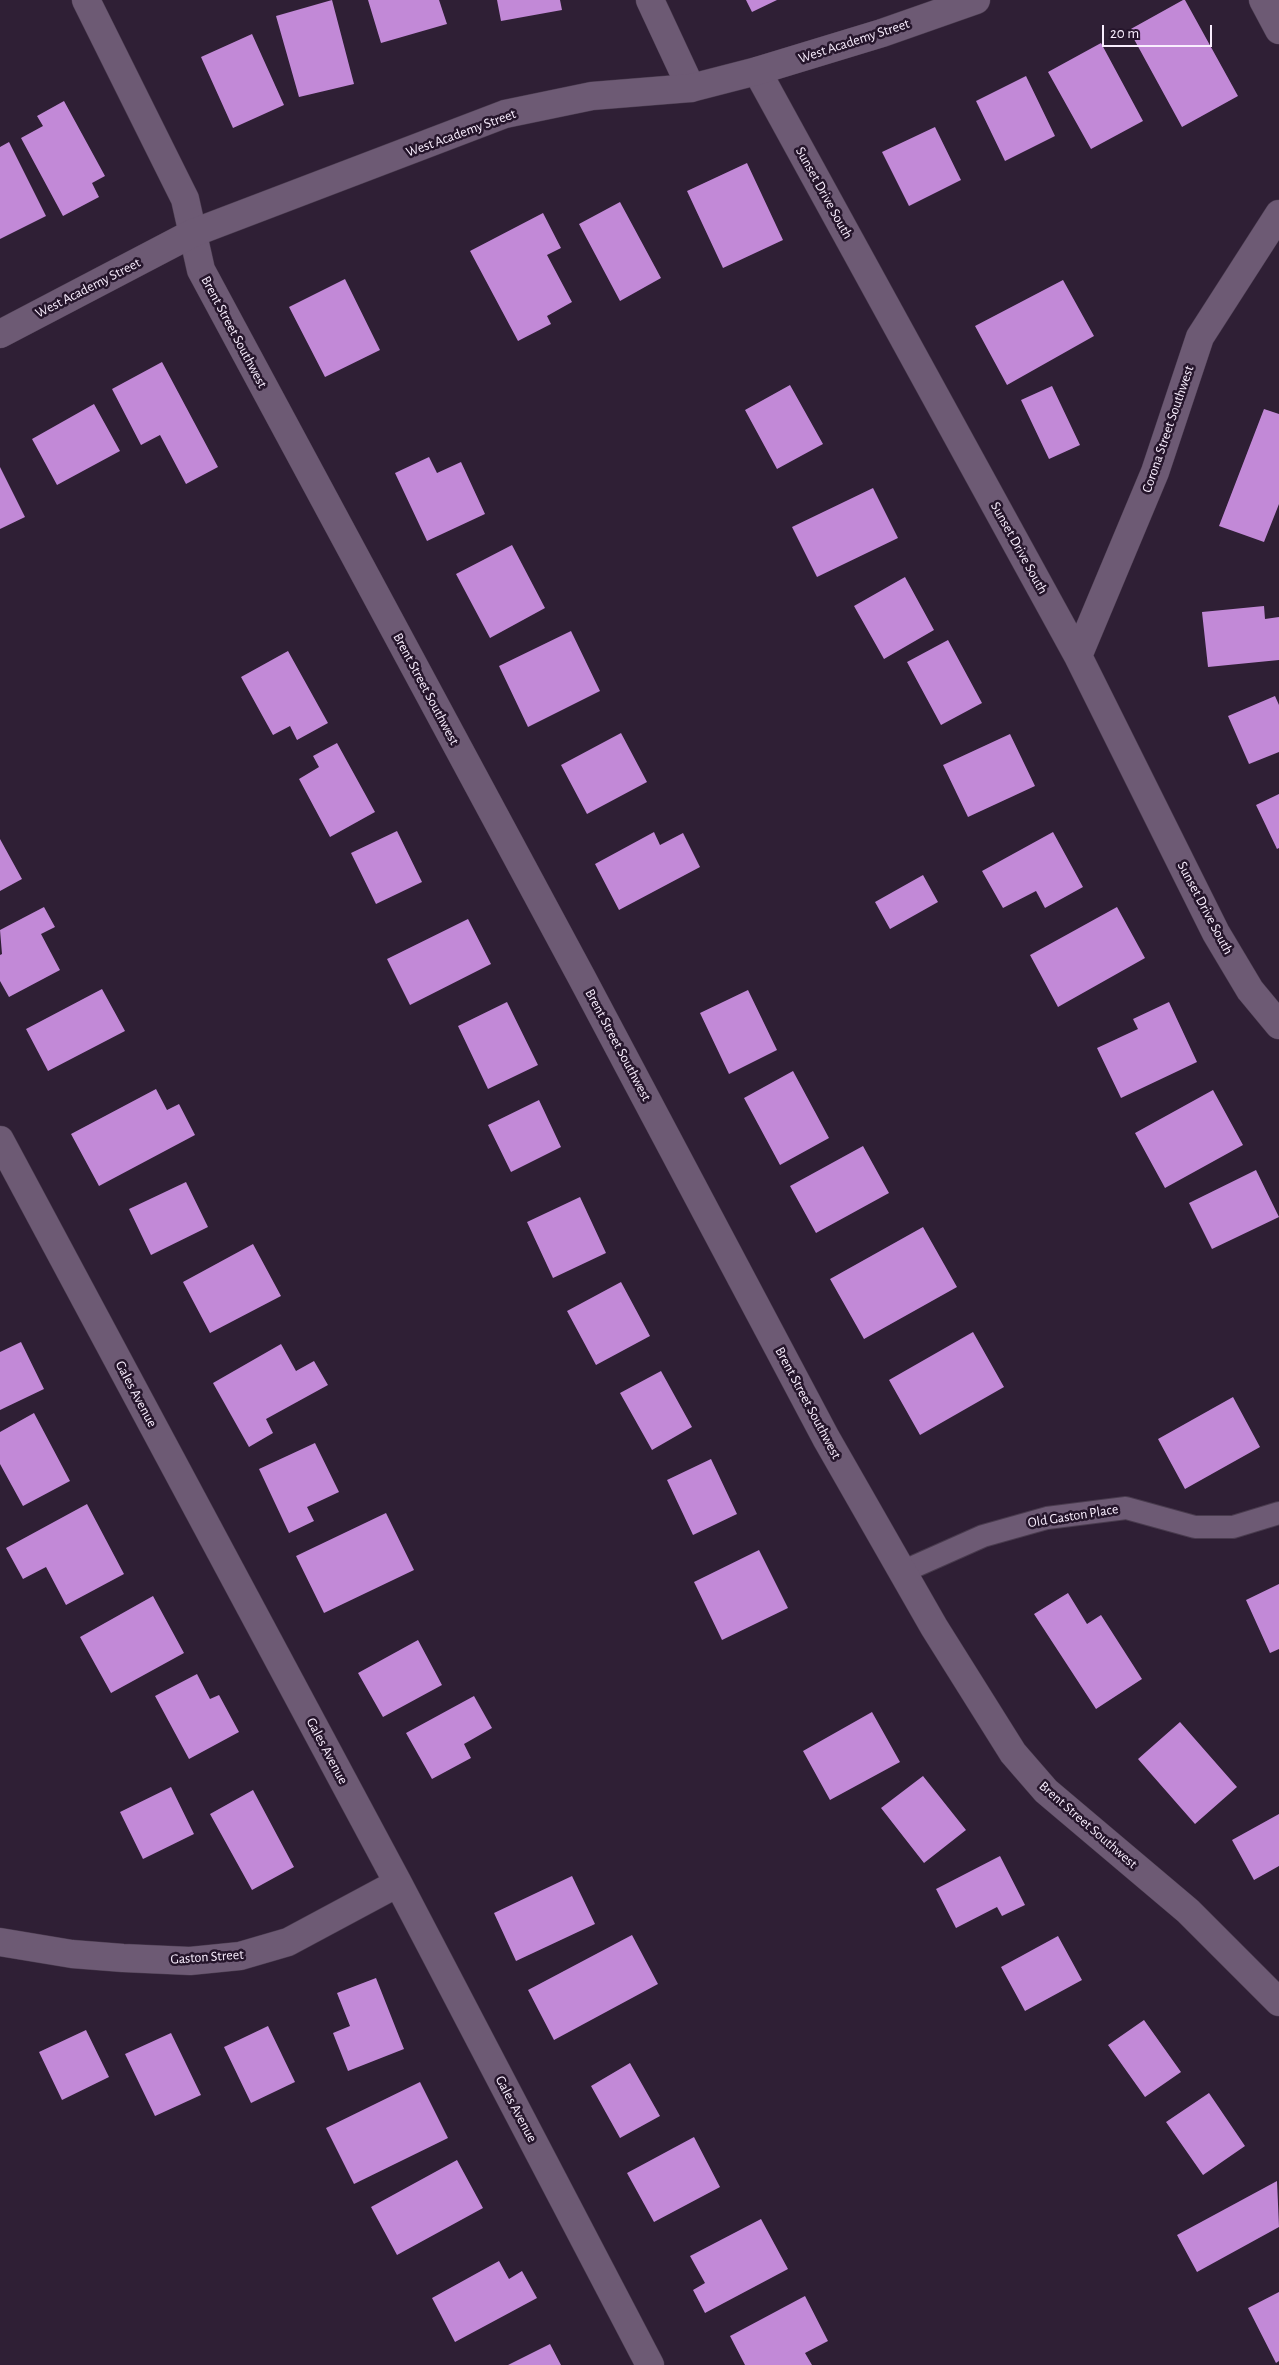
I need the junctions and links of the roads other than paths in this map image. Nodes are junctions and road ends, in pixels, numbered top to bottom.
1 (86, 0) edge
2 (650, 0) edge
3 (976, 0) edge
4 (1263, 0) edge
5 (1279, 30) edge
6 (757, 71) junction
7 (691, 88) junction
8 (1279, 214) edge
9 (194, 233) junction
10 (0, 334) edge
11 (1078, 656) junction
12 (1279, 1025) edge
13 (0, 1140) edge
14 (1279, 1513) edge
15 (902, 1572) junction
16 (398, 1883) junction
17 (0, 1942) edge
18 (1279, 2002) edge
19 (650, 2365) edge

1 - 9 street, Brent Street Southwest
2 - 7 street
3 - 6 street, West Academy Street
4 - 5 street
6 - 7 street, West Academy Street
6 - 11 street, Sunset Drive South
7 - 9 street, West Academy Street
8 - 11 street, Corona Street Southwest
9 - 10 street, West Academy Street
9 - 15 street, Brent Street Southwest
11 - 12 street, Sunset Drive South
13 - 16 street, Gales Avenue
14 - 15 lane, Old Gaston Place
15 - 18 street, Brent Street Southwest
16 - 17 street, Gaston Street
16 - 19 street, Gales Avenue

